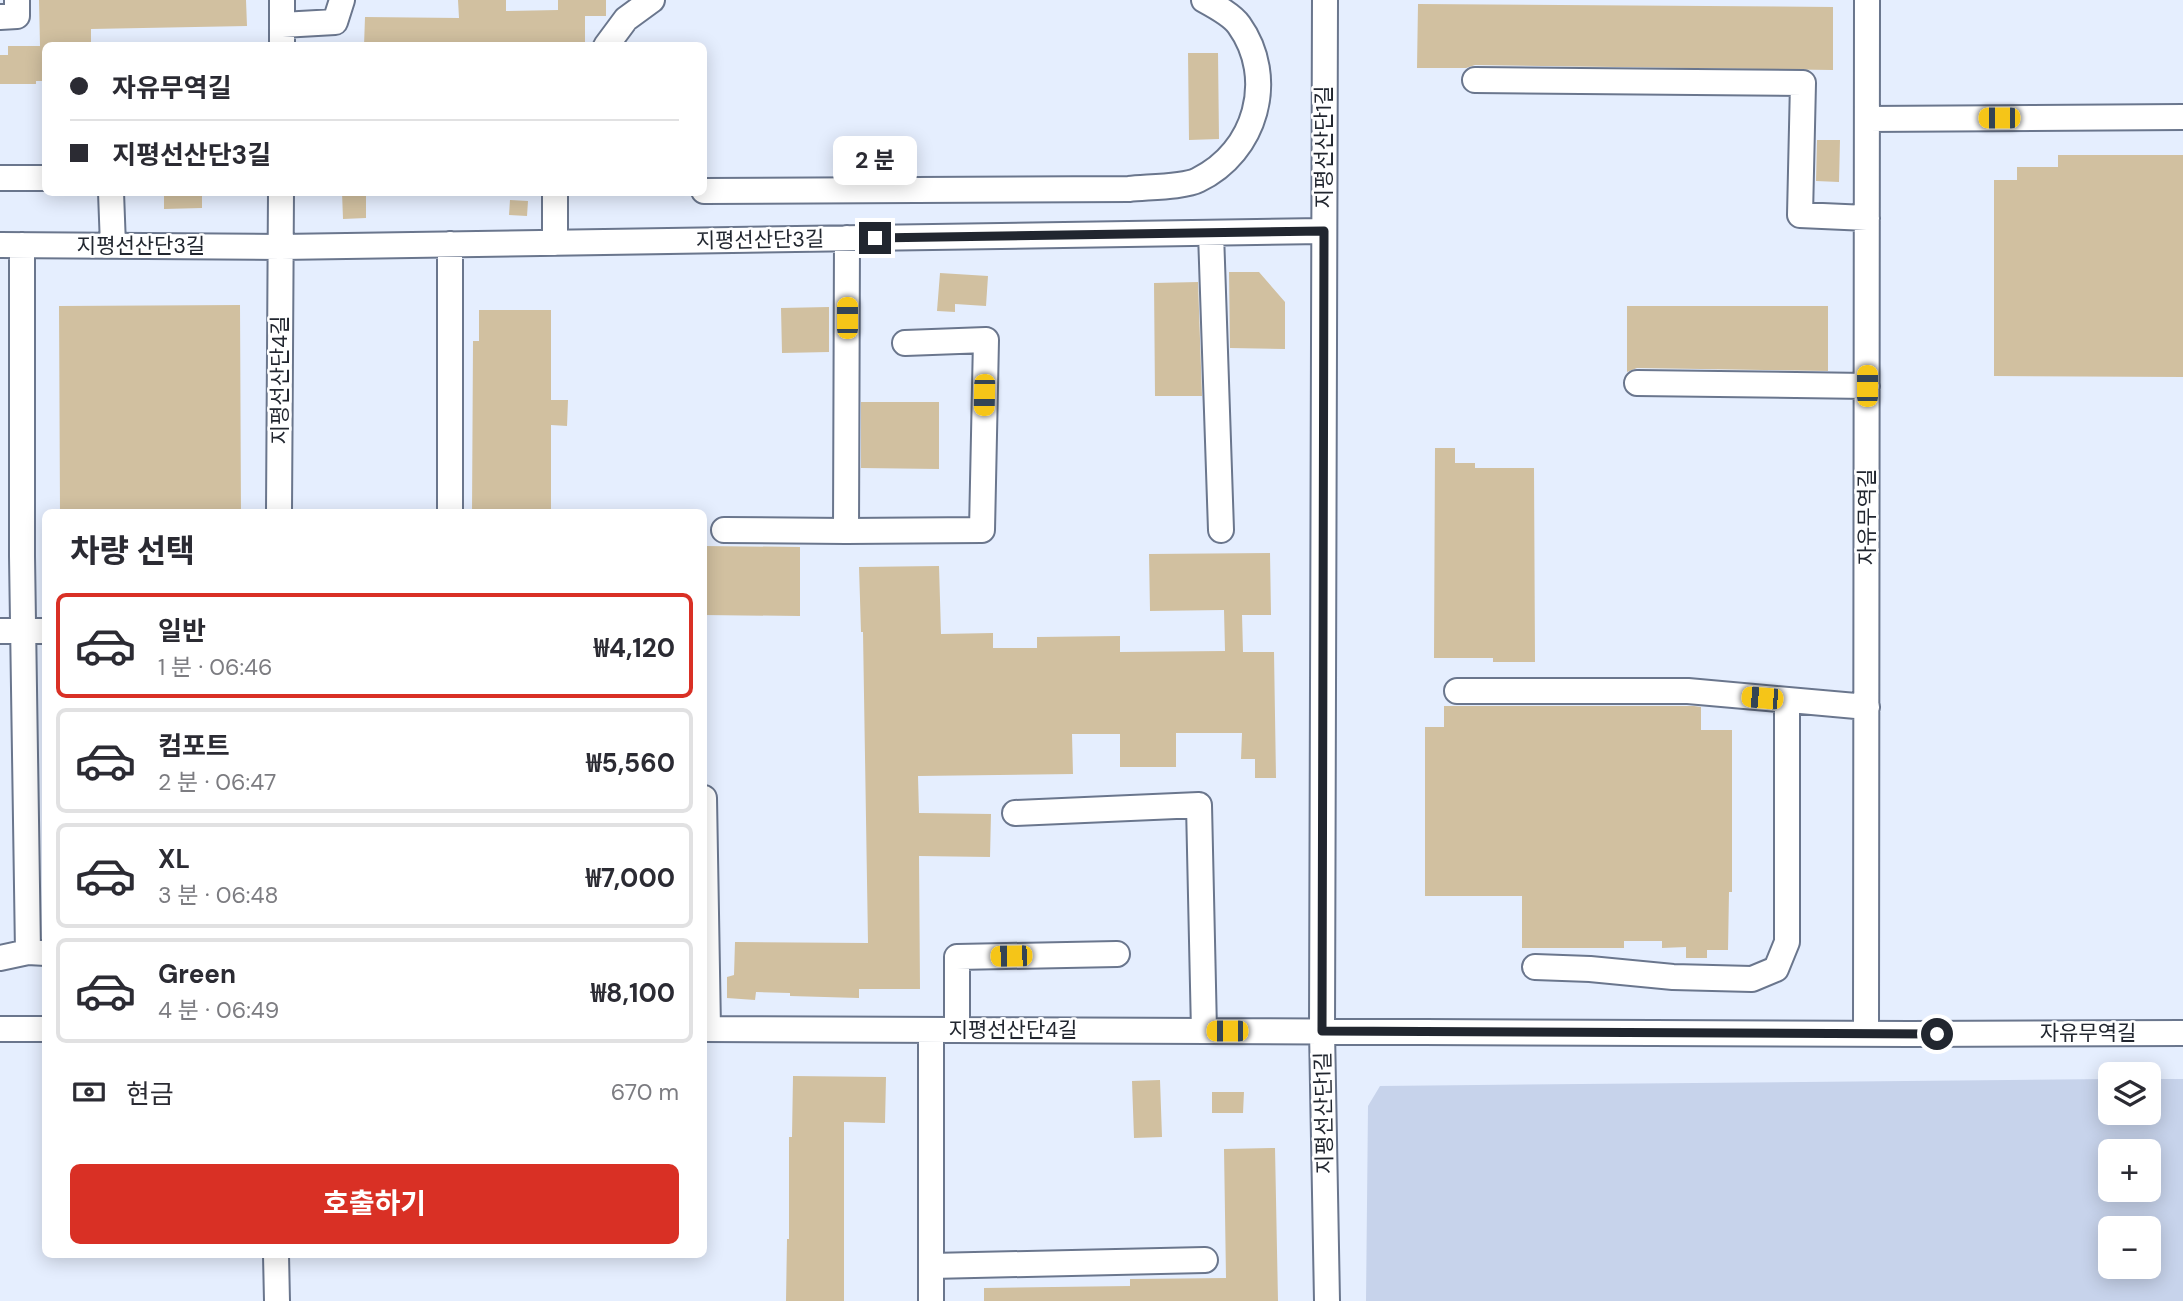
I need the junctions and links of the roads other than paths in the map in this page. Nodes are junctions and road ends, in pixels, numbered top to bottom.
1 (17, 0) edge
2 (342, 0) edge
3 (652, 0) edge
4 (1204, 0) edge
5 (1325, 0) edge
6 (1867, 0) edge
7 (0, 17) edge
8 (282, 23) edge
9 (609, 42) edge
10 (1475, 80) dead end
11 (2183, 117) edge
12 (1867, 119) junction
13 (0, 178) edge
14 (42, 178) edge
15 (707, 191) edge
16 (111, 196) edge
17 (281, 196) edge
18 (555, 196) edge
19 (1867, 218) junction
20 (1324, 231) junction
21 (1211, 233) junction
22 (848, 238) junction
23 (555, 243) junction
24 (450, 244) junction
25 (11, 245) edge
26 (113, 246) junction
27 (281, 247) junction
28 (11, 305) edge
29 (905, 343) dead end
30 (1637, 383) dead end
31 (1867, 386) junction
32 (279, 509) edge
33 (450, 509) edge
34 (724, 530) dead end
35 (1221, 530) dead end
36 (846, 531) junction
37 (23, 631) edge
38 (1457, 691) dead end
39 (1787, 700) junction
40 (1867, 707) junction
41 (1015, 813) dead end
42 (36, 953) edge
43 (1117, 954) dead end
44 (0, 958) edge
45 (1535, 967) dead end
46 (0, 1029) edge
47 (42, 1029) edge
48 (707, 1029) edge
49 (931, 1030) junction
50 (957, 1030) junction
51 (1204, 1031) junction
52 (1322, 1031) junction
53 (2183, 1033) edge
54 (1866, 1034) junction
55 (276, 1258) edge
56 (1205, 1259) dead end
57 (931, 1266) junction
58 (277, 1301) edge
59 (931, 1301) edge
60 (1327, 1301) edge

1 - 7 street
2 - 8 street
3 - 9 street
4 - 15 street
5 - 20 street, 지평선산단1길
6 - 12 street, 자유무역길
10 - 19 street
11 - 12 street
12 - 19 street, 자유무역길
13 - 14 street
16 - 26 street
17 - 27 street
18 - 23 street
19 - 31 street, 자유무역길
20 - 21 street, 지평선산단3길
20 - 52 street, 지평선산단1길
21 - 22 street, 지평선산단3길
21 - 35 street
22 - 23 street, 지평선산단3길
22 - 36 street
23 - 24 street, 지평선산단3길
24 - 27 street, 지평선산단3길
24 - 33 street
25 - 26 street, 지평선산단3길
25 - 28 street
26 - 27 street, 지평선산단3길
27 - 32 street, 지평선산단4길
28 - 37 street
29 - 36 street
30 - 31 street
31 - 40 street, 자유무역길
34 - 36 street
37 - 42 street
38 - 39 street
39 - 40 street
39 - 45 street
40 - 54 street, 자유무역길
41 - 51 street
42 - 44 street
43 - 50 street
46 - 47 street
48 - 49 street, 지평선산단4길
49 - 50 street, 지평선산단4길
49 - 57 street
50 - 51 street, 지평선산단4길
51 - 52 street, 지평선산단4길
52 - 54 street, 자유무역길
52 - 60 street, 지평선산단1길
53 - 54 street, 자유무역길
55 - 58 street
56 - 57 street
57 - 59 street

